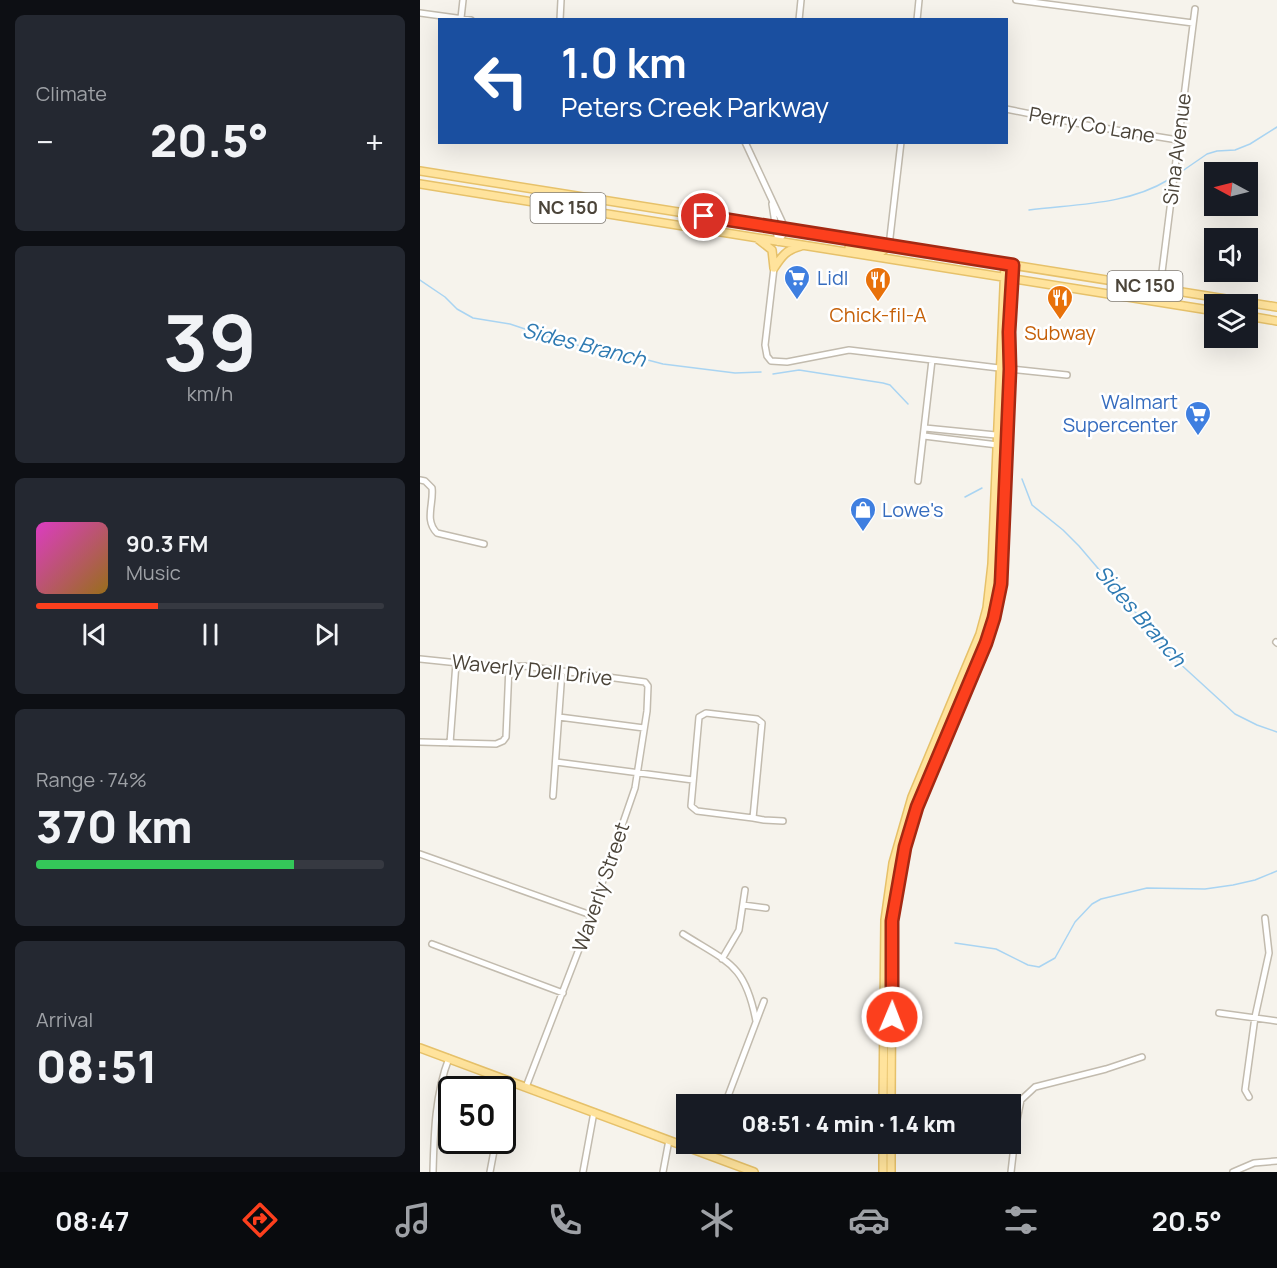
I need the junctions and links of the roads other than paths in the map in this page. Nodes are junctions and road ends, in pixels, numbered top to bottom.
1 (463, 0) edge
2 (561, 0) edge
3 (801, 0) edge
4 (919, 0) edge
5 (1016, 0) edge
6 (1195, 9) dead end
7 (420, 13) edge
8 (461, 18) edge
9 (561, 18) edge
10 (799, 18) edge
11 (917, 18) edge
12 (1193, 23) junction
13 (1008, 109) edge
14 (1178, 140) junction
15 (746, 144) edge
16 (901, 144) edge
17 (420, 171) edge
18 (420, 184) edge
19 (772, 199) junction
20 (775, 228) junction
21 (786, 230) junction
22 (756, 238) junction
23 (778, 242) junction
24 (804, 246) junction
25 (889, 246) junction
26 (828, 249) junction
27 (1005, 264) junction
28 (1013, 265) junction
29 (774, 268) junction
30 (1003, 278) junction
31 (1012, 279) junction
32 (1160, 288) junction
33 (1277, 307) edge
34 (1204, 309) edge
35 (1258, 318) edge
36 (1277, 321) edge
37 (932, 360) junction
38 (999, 368) junction
39 (1010, 369) junction
40 (1067, 375) dead end
41 (925, 428) junction
42 (961, 433) junction
43 (997, 435) junction
44 (924, 436) junction
45 (1006, 436) junction
46 (959, 441) junction
47 (996, 446) junction
48 (1006, 446) junction
49 (420, 480) edge
50 (918, 481) dead end
51 (484, 544) dead end
52 (420, 659) edge
53 (456, 663) junction
54 (509, 666) junction
55 (562, 671) junction
56 (645, 682) joint
57 (559, 717) junction
58 (644, 728) junction
59 (420, 742) edge
60 (450, 743) junction
61 (556, 762) junction
62 (637, 774) junction
63 (693, 780) junction
64 (553, 796) dead end
65 (753, 818) junction
66 (783, 821) dead end
67 (420, 854) edge
68 (745, 890) dead end
69 (743, 905) junction
70 (766, 908) dead end
71 (591, 915) junction
72 (1265, 918) dead end
73 (683, 934) dead end
74 (432, 944) dead end
75 (722, 959) junction
76 (562, 993) junction
77 (764, 1001) dead end
78 (1219, 1013) dead end
79 (1255, 1017) junction
80 (756, 1021) junction
81 (1277, 1021) edge
82 (420, 1047) edge
83 (1142, 1057) dead end
84 (449, 1058) junction
85 (498, 1076) edge
86 (516, 1083) edge
87 (526, 1087) junction
88 (729, 1094) edge
89 (883, 1094) edge
90 (891, 1094) edge
91 (1249, 1098) dead end
92 (594, 1112) junction
93 (669, 1140) junction
94 (676, 1143) edge
95 (493, 1154) edge
96 (708, 1154) edge
97 (883, 1154) edge
98 (891, 1154) edge
99 (1277, 1161) edge
100 (433, 1172) edge
101 (490, 1172) edge
102 (583, 1172) edge
103 (663, 1172) edge
104 (754, 1172) edge
105 (883, 1172) edge
106 (891, 1172) edge
107 (1011, 1172) edge
108 (1233, 1172) edge

1 - 8 street
2 - 9 street
3 - 10 street
4 - 11 street
5 - 12 street
6 - 12 street, Sina Avenue
7 - 8 street
12 - 14 street, Sina Avenue
13 - 14 street, Perry Co Lane
14 - 32 street, Sina Avenue
15 - 19 street
16 - 25 street
17 - 20 main road, NC 150
18 - 22 main road, NC 150
19 - 20 street
19 - 21 street
20 - 21 main road, NC 150
20 - 23 street
21 - 23 street
21 - 25 main road, NC 150
22 - 23 main road, NC 150
22 - 29 main road
23 - 24 main road, NC 150
24 - 26 main road, NC 150
24 - 29 main road
25 - 26 main road
25 - 27 main road, NC 150
26 - 30 main road, NC 150
27 - 28 main road, NC 150
27 - 30 main road
28 - 31 main road
28 - 32 main road, NC 150
29 - 37 street
30 - 31 main road, NC 150
30 - 38 main road
31 - 34 main road, NC 150
31 - 39 main road
32 - 33 main road, NC 150
35 - 36 main road
37 - 38 street
37 - 41 street
38 - 43 main road
39 - 40 street
39 - 45 main road
41 - 42 street
41 - 44 street
42 - 43 street
42 - 46 street
43 - 45 street
43 - 47 main road
44 - 46 street
44 - 50 street
45 - 48 main road
46 - 47 street
47 - 48 street
47 - 89 main road
48 - 90 main road
49 - 51 street
52 - 53 street, Waverly Dell Drive
53 - 54 street, Waverly Dell Drive
53 - 60 street
54 - 55 street, Waverly Dell Drive
54 - 60 street
55 - 56 street, Waverly Dell Drive
55 - 57 street
56 - 58 street, Waverly Street
57 - 58 street
57 - 61 street
58 - 62 street, Waverly Street
59 - 60 street
61 - 62 street
61 - 64 street
62 - 63 street
62 - 71 street, Waverly Street
63 - 65 street
63 - 65 street
65 - 66 street
67 - 71 street
68 - 69 street
69 - 70 street
69 - 75 street
71 - 76 street, Waverly Street
72 - 79 street
73 - 75 street
74 - 76 street
75 - 80 street
76 - 87 street, Waverly Street
77 - 80 street
78 - 79 street
79 - 81 street
79 - 91 street
80 - 88 street
82 - 84 main road
83 - 107 street
84 - 85 main road
84 - 100 street
86 - 87 main road
87 - 92 main road
92 - 93 main road
92 - 102 street
93 - 94 main road
93 - 103 street
95 - 101 street
96 - 104 main road
97 - 105 main road
98 - 106 main road
99 - 108 street

